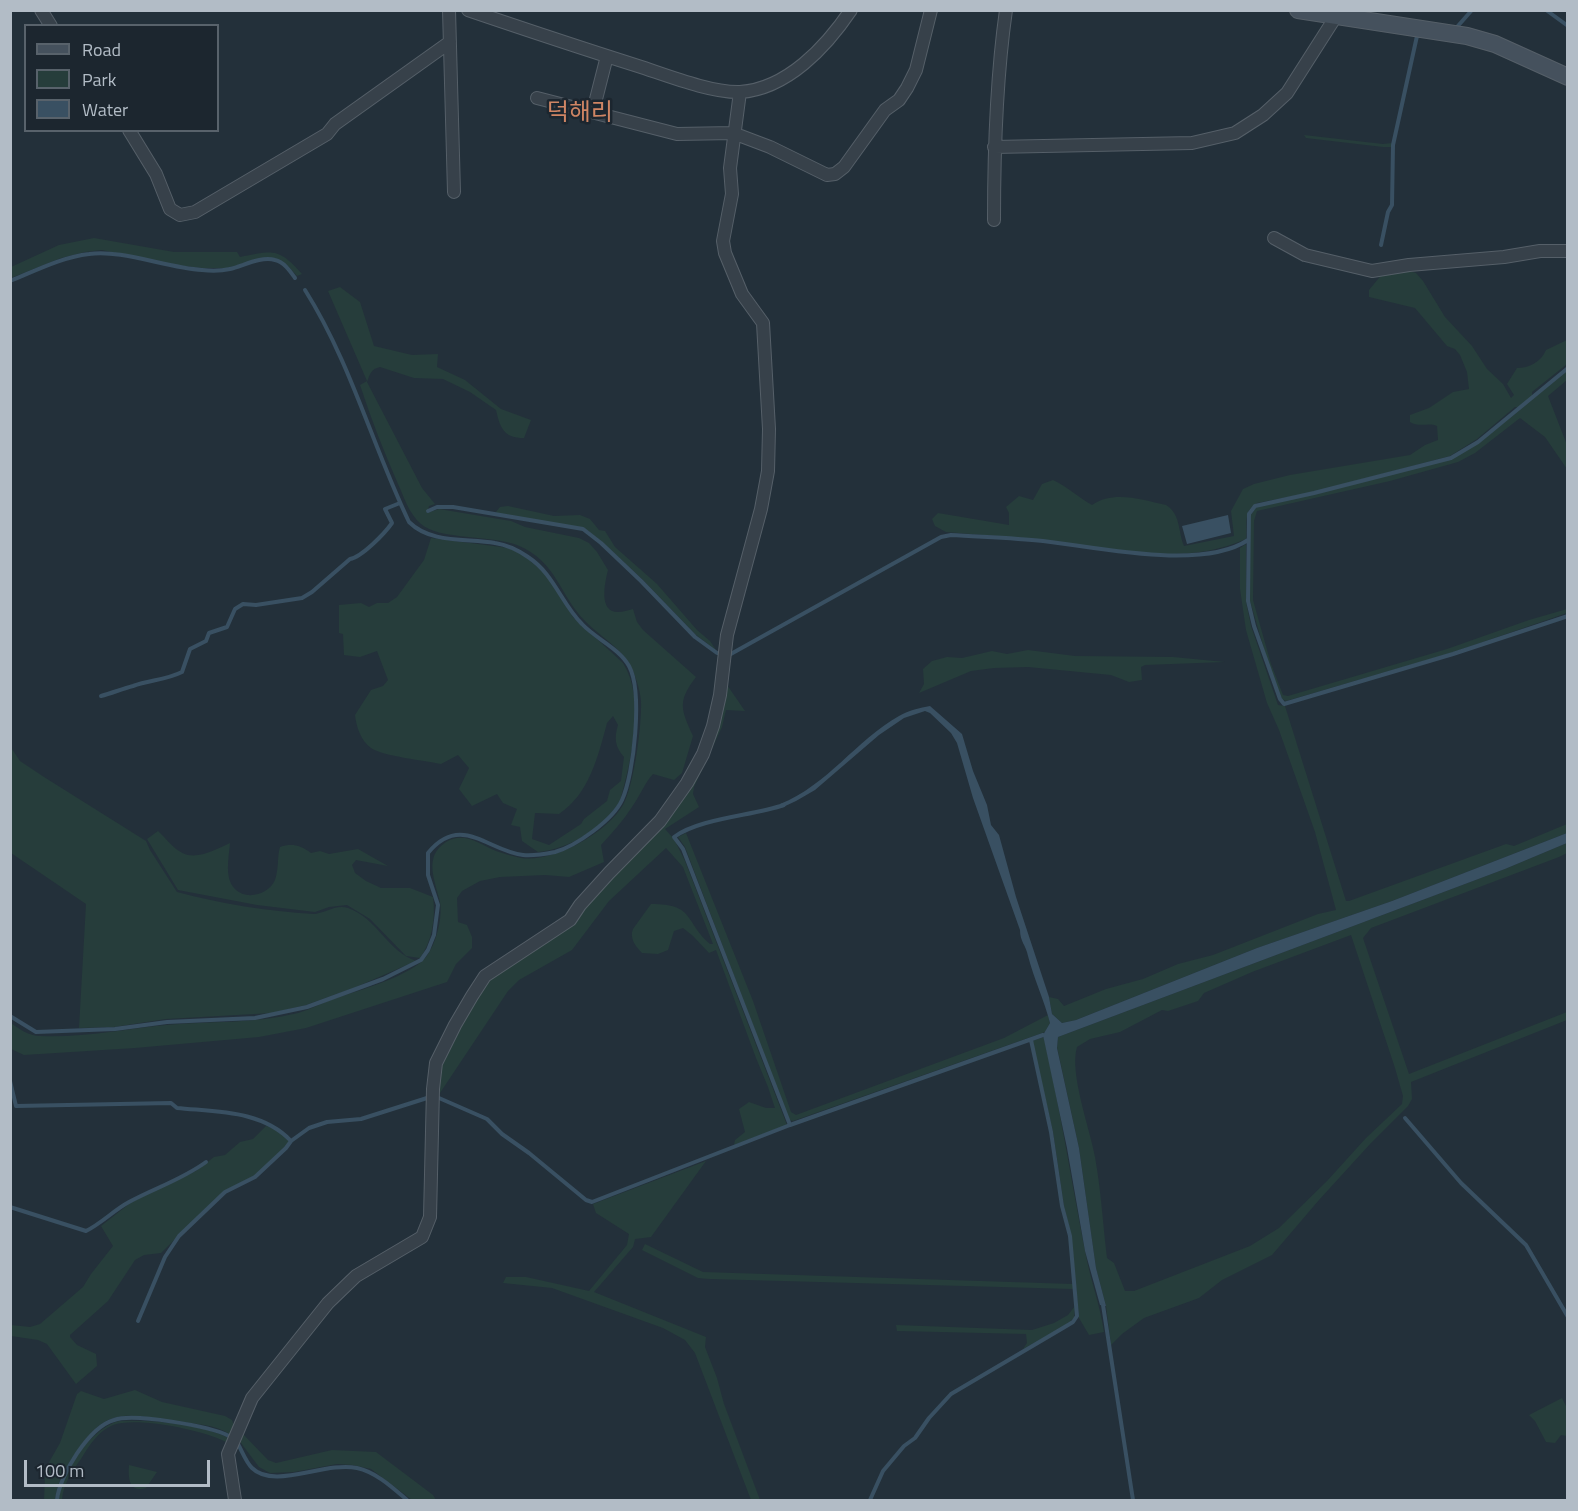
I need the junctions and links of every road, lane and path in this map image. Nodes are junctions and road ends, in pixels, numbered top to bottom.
1 (41, 10) edge
2 (449, 10) edge
3 (468, 10) edge
4 (851, 10) edge
5 (931, 10) edge
6 (1006, 10) edge
7 (1298, 10) edge
8 (1338, 13) edge
9 (50, 24) edge
10 (450, 42) junction
11 (607, 56) junction
12 (1568, 77) edge
13 (740, 92) junction
14 (537, 98) dead end
15 (593, 111) junction
16 (130, 132) edge
17 (733, 133) junction
18 (994, 147) junction
19 (454, 192) dead end
20 (994, 220) dead end
21 (1274, 238) dead end
22 (1568, 251) edge
23 (235, 1500) edge

1 - 9 street
2 - 10 street
3 - 11 street
4 - 13 street
5 - 17 street
6 - 18 street
7 - 8 street
8 - 12 street
8 - 18 street
10 - 16 street
10 - 19 street
11 - 13 street
11 - 15 street
13 - 17 street
14 - 15 street
15 - 17 street
17 - 23 street
18 - 20 street
21 - 22 street

